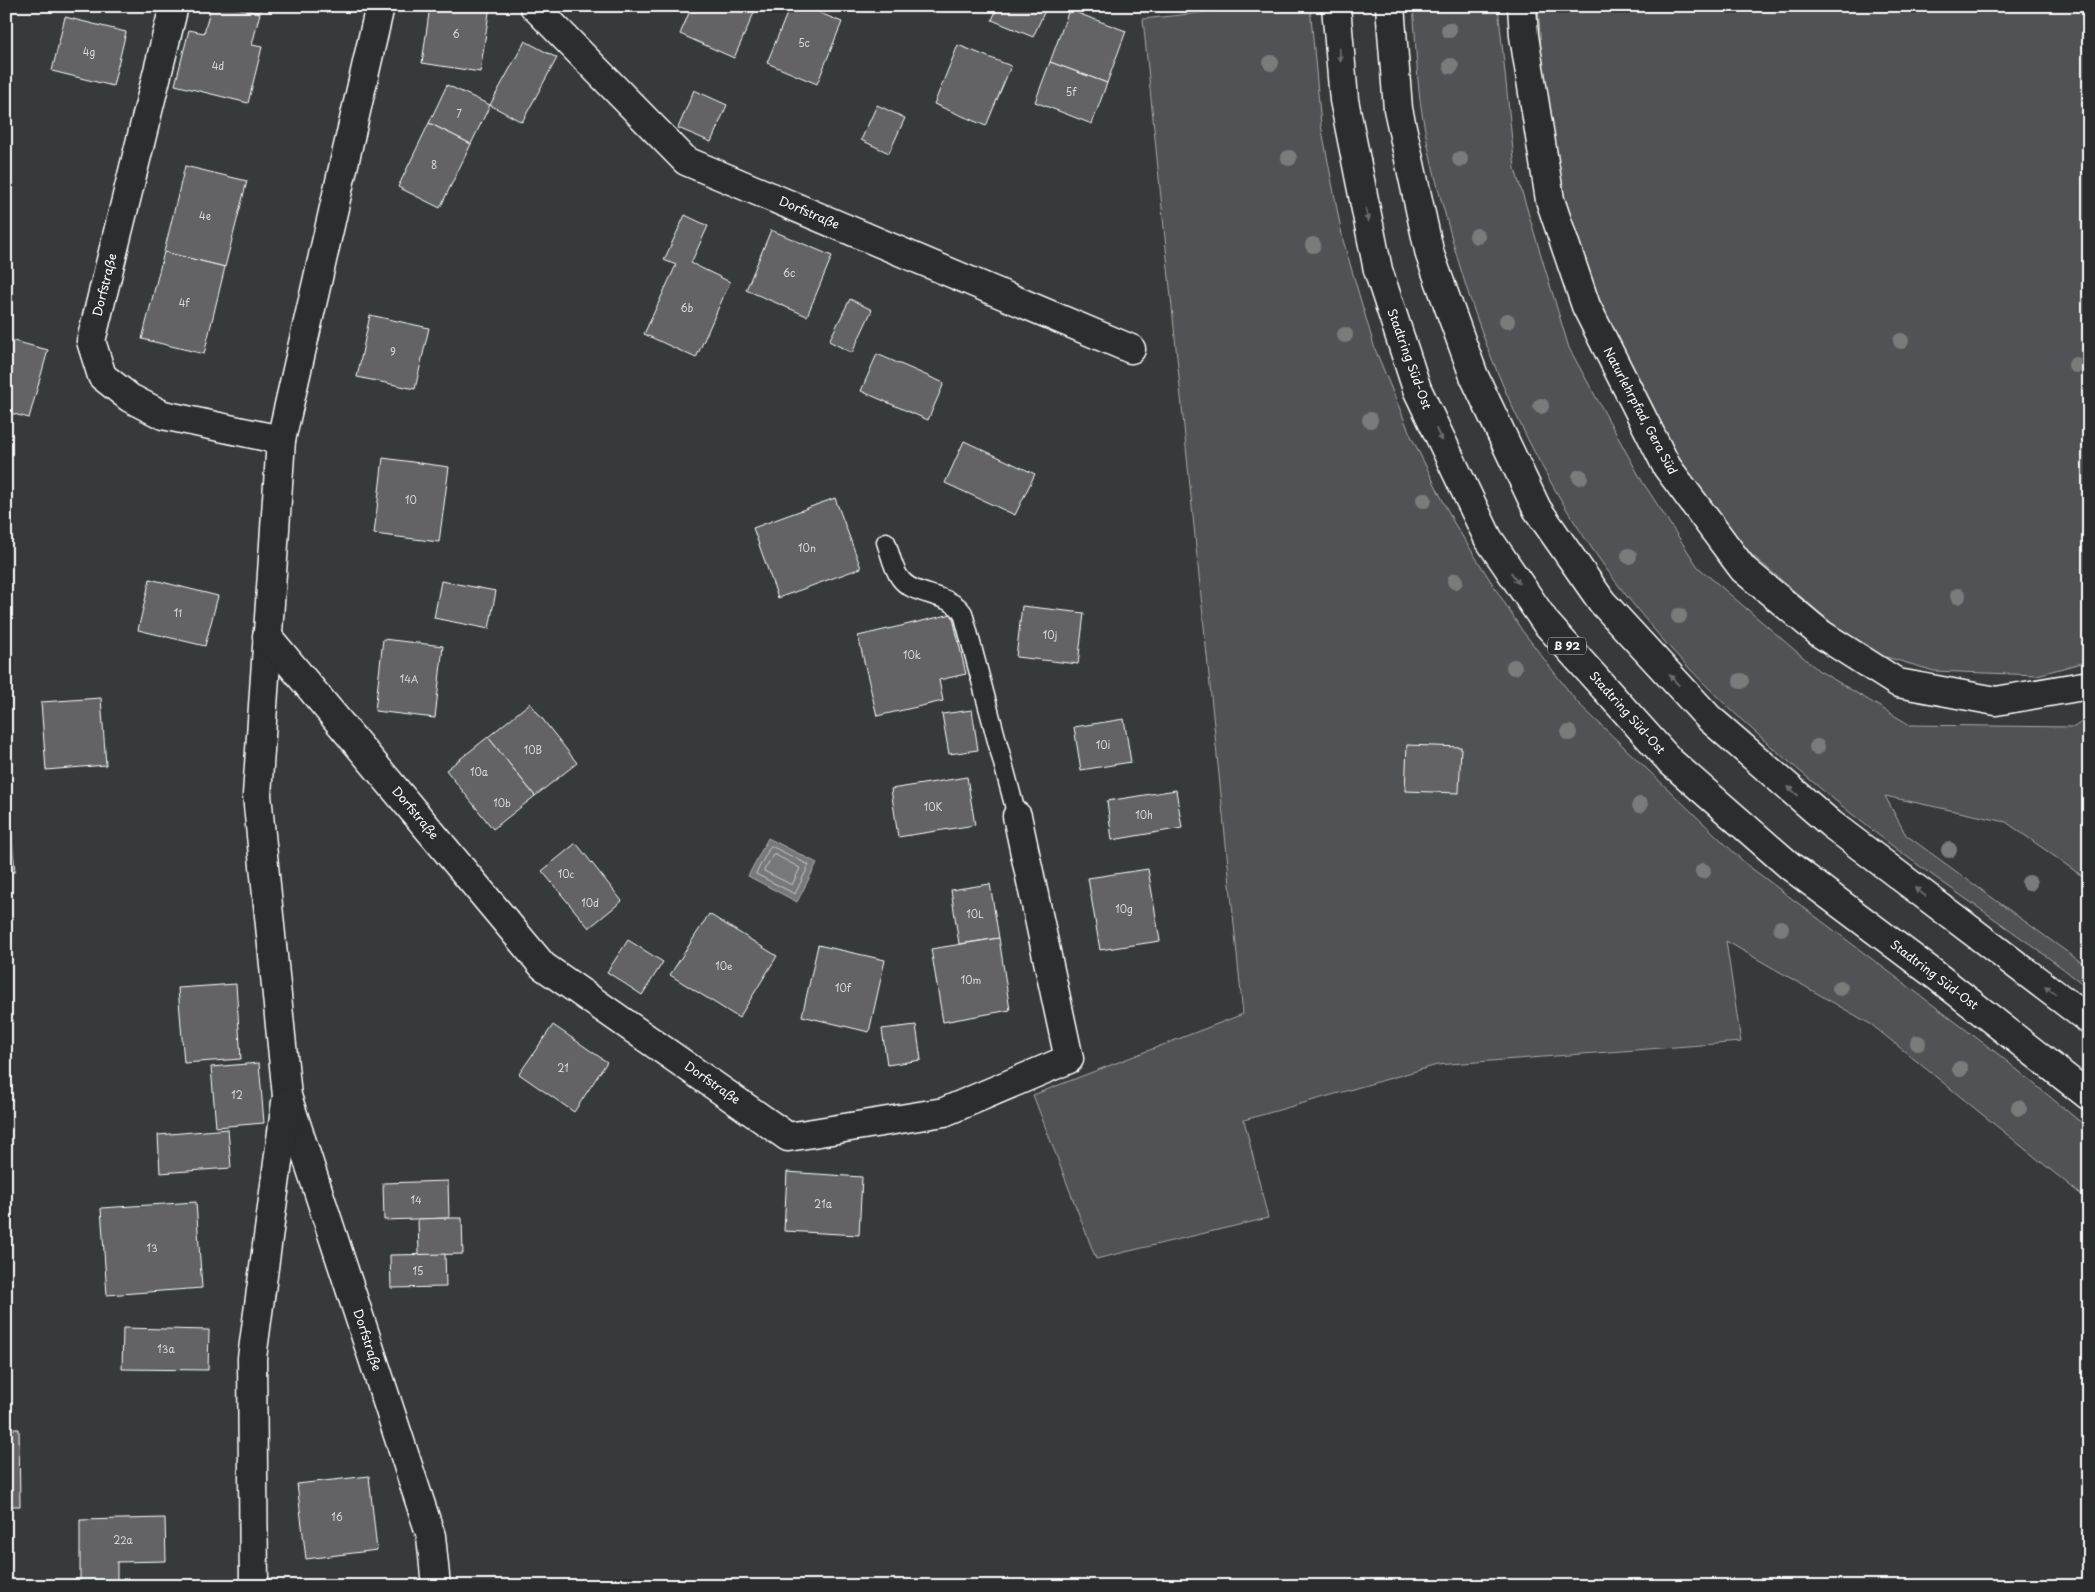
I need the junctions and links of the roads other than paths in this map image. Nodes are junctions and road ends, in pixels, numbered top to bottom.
1 (174, 6) edge
2 (380, 6) edge
3 (534, 6) edge
4 (1336, 6) edge
5 (1390, 6) edge
6 (1522, 6) edge
7 (1131, 349) dead end
8 (281, 440) junction
9 (886, 542) dead end
10 (267, 636) junction
11 (2089, 685) edge
12 (1017, 816) joint
13 (2089, 1020) edge
14 (287, 1096) junction
15 (2089, 1096) edge
16 (254, 1586) edge
17 (436, 1586) edge

1 - 8 street, Dorfstraße
2 - 8 street, Dorfstraße
3 - 7 street, Dorfstraße
4 -> 15 street, Stadtring Süd-Ost / B 92
13 -> 5 street
6 - 11 street, Naturlehrpfad, Gera Süd
8 - 10 street, Dorfstraße
9 - 12 lane
10 - 12 street, Dorfstraße
10 - 14 street, Dorfstraße
14 - 16 street, Dorfstraße
14 - 17 street, Dorfstraße

